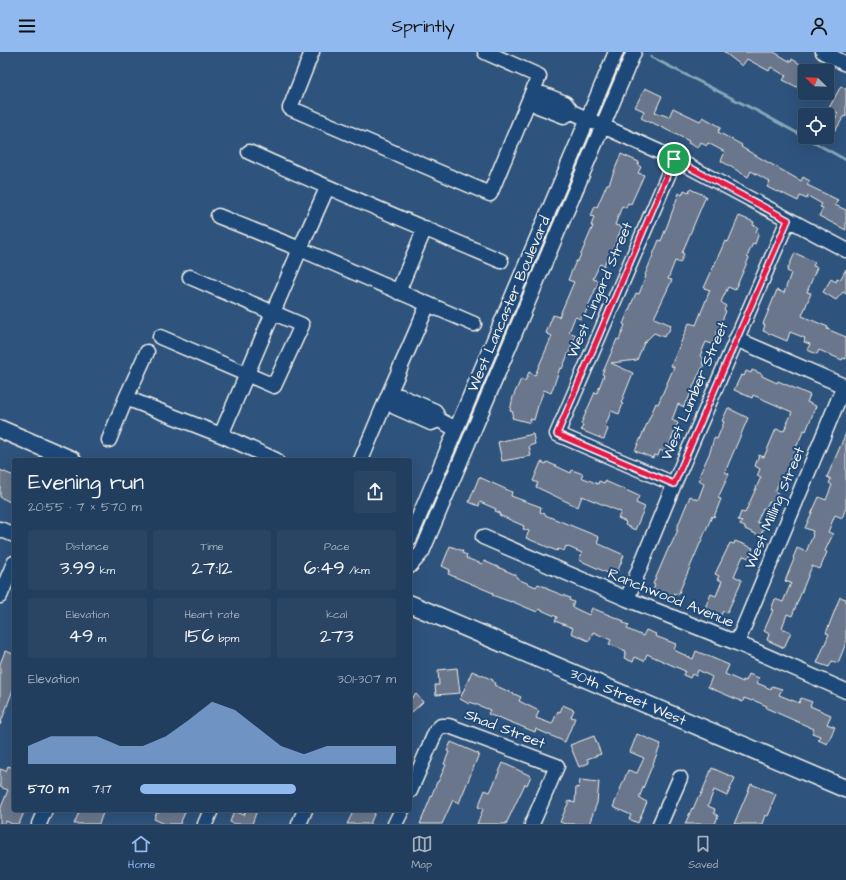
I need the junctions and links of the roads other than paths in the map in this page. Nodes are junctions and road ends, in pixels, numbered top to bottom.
1 (312, 52) edge
2 (485, 52) edge
3 (616, 52) edge
4 (634, 52) edge
5 (532, 97) junction
6 (588, 119) junction
7 (603, 126) junction
8 (249, 152) dead end
9 (674, 159) junction
10 (327, 188) junction
11 (218, 216) dead end
12 (788, 220) junction
13 (425, 228) junction
14 (300, 249) junction
15 (846, 250) edge
16 (501, 261) dead end
17 (190, 277) dead end
18 (398, 292) junction
19 (428, 304) junction
20 (273, 312) junction
21 (474, 324) dead end
22 (160, 337) dead end
23 (736, 339) junction
24 (147, 352) dead end
25 (247, 374) junction
26 (126, 398) junction
27 (390, 398) junction
28 (0, 429) edge
29 (456, 429) junction
30 (221, 435) junction
31 (109, 440) dead end
32 (67, 458) edge
33 (272, 458) edge
34 (362, 458) edge
35 (674, 484) junction
36 (0, 529) edge
37 (412, 533) edge
38 (12, 534) edge
39 (483, 537) dead end
40 (412, 564) edge
41 (12, 568) edge
42 (0, 596) edge
43 (627, 599) junction
44 (412, 605) edge
45 (737, 643) junction
46 (846, 691) edge
47 (680, 778) dead end
48 (412, 786) edge
49 (846, 789) edge
50 (43, 812) edge
51 (210, 812) edge
52 (304, 812) edge
53 (401, 812) edge
54 (39, 824) edge
55 (205, 824) edge
56 (299, 824) edge
57 (396, 824) edge
58 (532, 824) edge
59 (660, 824) edge

1 - 5 street
2 - 5 street
3 - 6 street, West Lancaster Boulevard
4 - 7 street, West Lancaster Boulevard
5 - 6 street
6 - 7 street
6 - 29 street, West Lancaster Boulevard
7 - 9 street
7 - 40 street, West Lancaster Boulevard
8 - 10 street
9 - 12 street
9 - 35 street, West Lingard Street
10 - 13 street
10 - 14 street
11 - 14 street
12 - 15 street
12 - 23 street, West Lumber Street
13 - 16 street
13 - 18 street
14 - 18 street
14 - 20 street
17 - 20 street
18 - 19 street
19 - 21 street
19 - 27 street
20 - 25 street
20 - 25 street
22 - 25 street
23 - 35 street, West Lumber Street
23 - 45 street, West Milling Street
24 - 26 street
25 - 30 street
26 - 30 street
26 - 31 street
27 - 29 street
27 - 34 street
28 - 32 main road
29 - 37 street, West Lancaster Boulevard
30 - 33 street
35 - 43 street, West Lumber Street
36 - 38 street
39 - 43 street, Ranchwood Avenue
41 - 42 street
43 - 45 street, Ranchwood Avenue
44 - 49 main road, 30th Street West
45 - 46 street, Ranchwood Avenue
47 - 59 street
48 - 58 street, Shad Street
50 - 54 street
51 - 55 street
52 - 56 street
53 - 57 street

